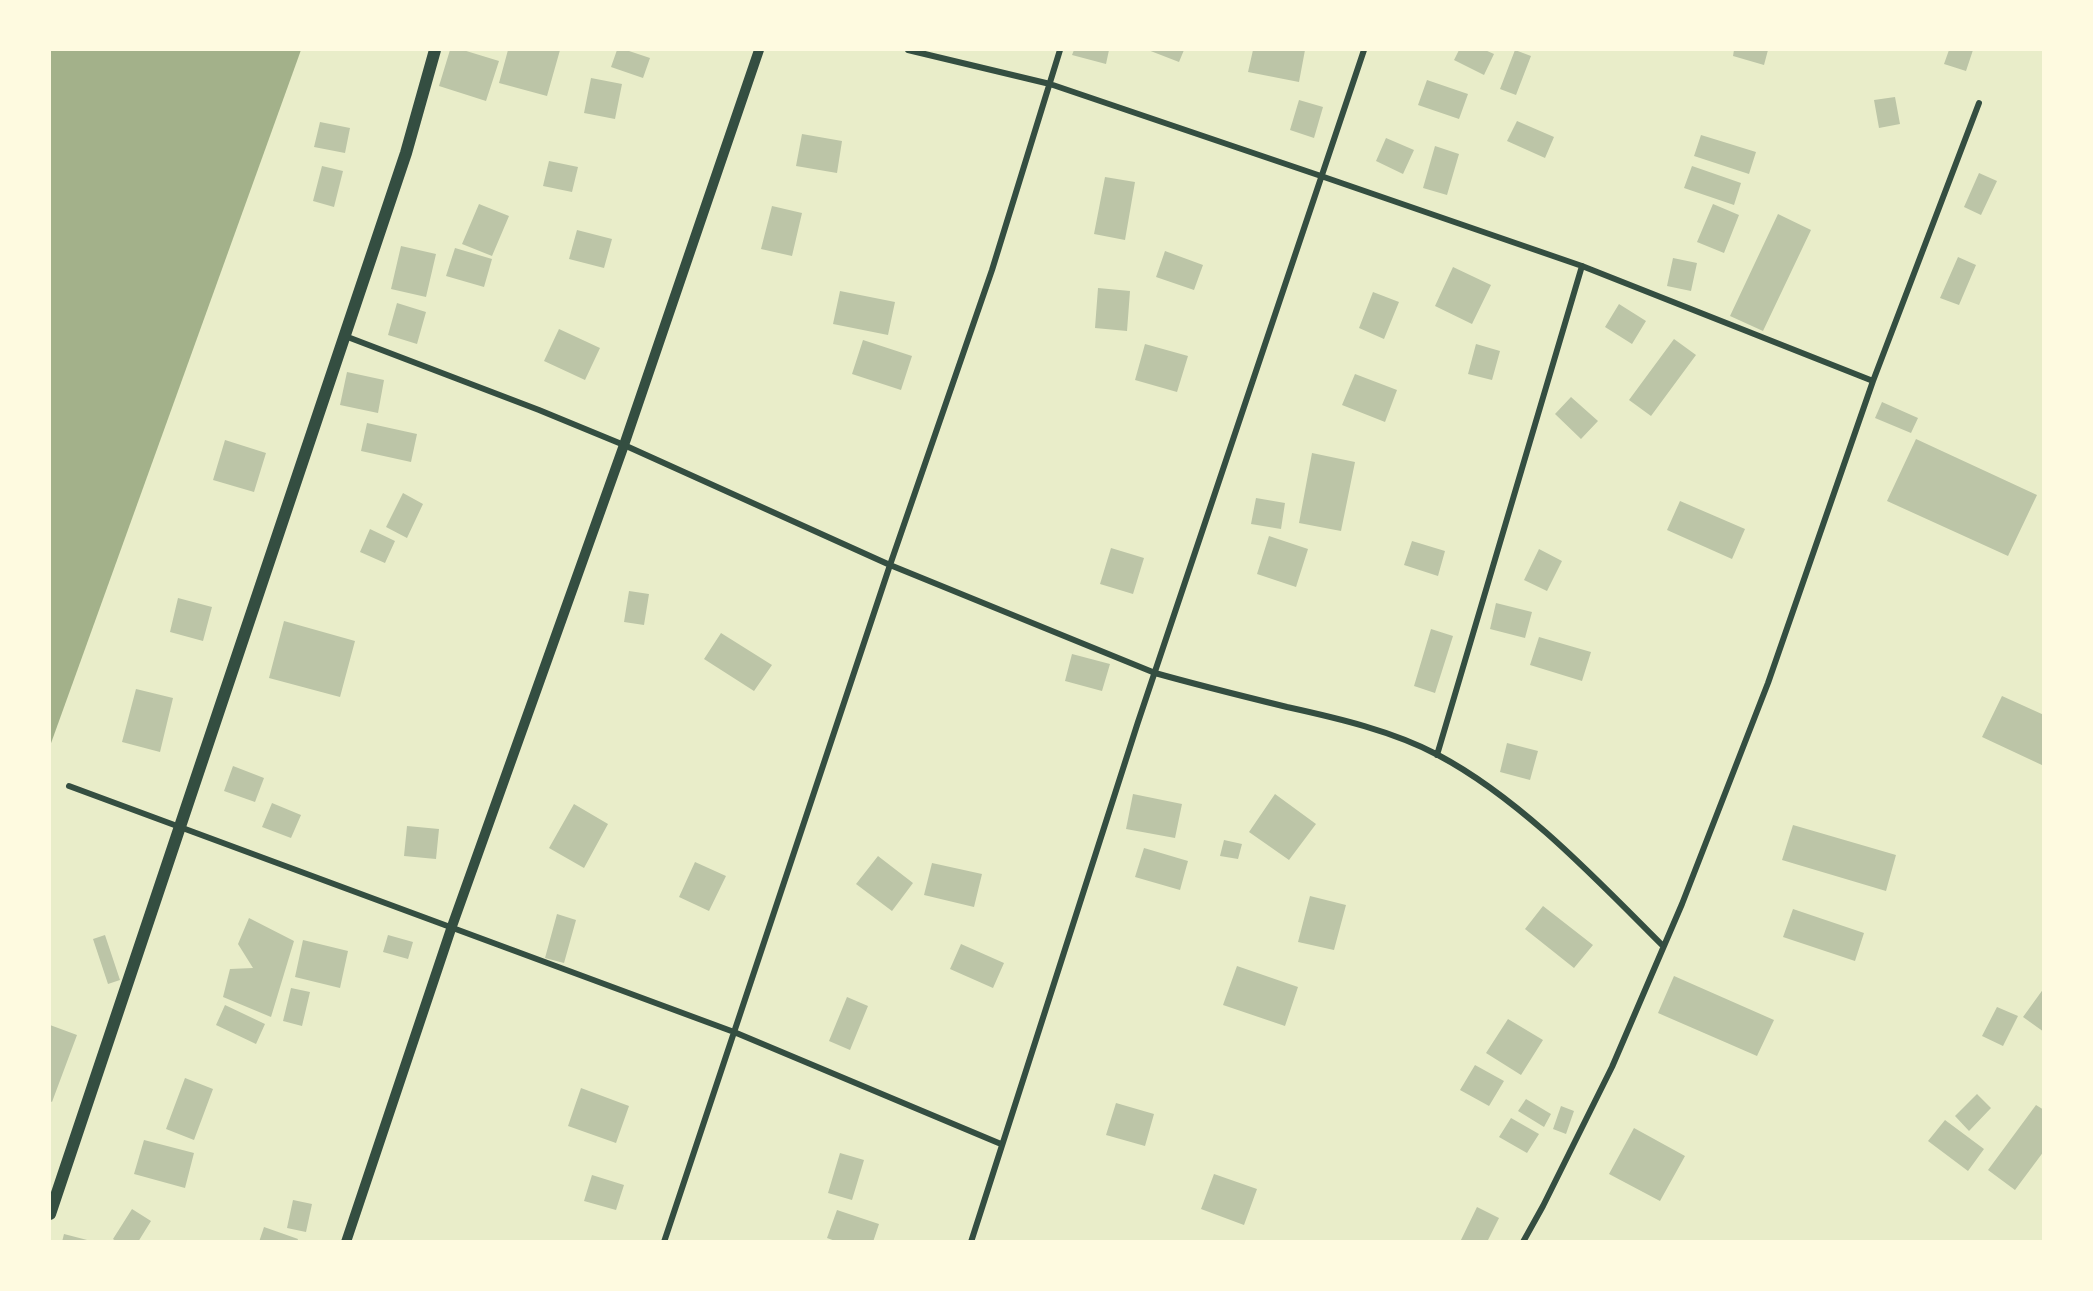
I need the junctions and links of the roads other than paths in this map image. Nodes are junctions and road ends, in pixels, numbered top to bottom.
1 (435, 50) edge
2 (759, 50) edge
3 (908, 50) edge
4 (1060, 50) edge
5 (1364, 50) edge
6 (1050, 84) junction
7 (1979, 103) dead end
8 (1321, 176) junction
9 (1582, 266) junction
10 (345, 336) junction
11 (1873, 381) junction
12 (624, 446) junction
13 (890, 565) junction
14 (1155, 673) junction
15 (1437, 755) junction
16 (69, 786) dead end
17 (180, 826) junction
18 (451, 928) junction
19 (1663, 946) junction
20 (734, 1032) junction
21 (1001, 1144) junction
22 (50, 1214) edge
23 (346, 1242) edge
24 (664, 1242) edge
25 (970, 1242) edge
26 (1523, 1242) edge

1 - 10 main road
2 - 12 street
3 - 6 street
4 - 6 street
5 - 8 street
6 - 8 street
6 - 13 street
7 - 11 street
8 - 9 street
8 - 14 street
9 - 11 street
9 - 15 street
10 - 12 street
10 - 17 main road
11 - 19 street
12 - 13 street
12 - 18 street
13 - 14 street
13 - 20 street
14 - 15 street
14 - 21 street
15 - 19 street
16 - 17 street
17 - 18 street
17 - 22 main road
18 - 20 street
18 - 23 street
19 - 26 street
20 - 21 street
20 - 24 street
21 - 25 street

